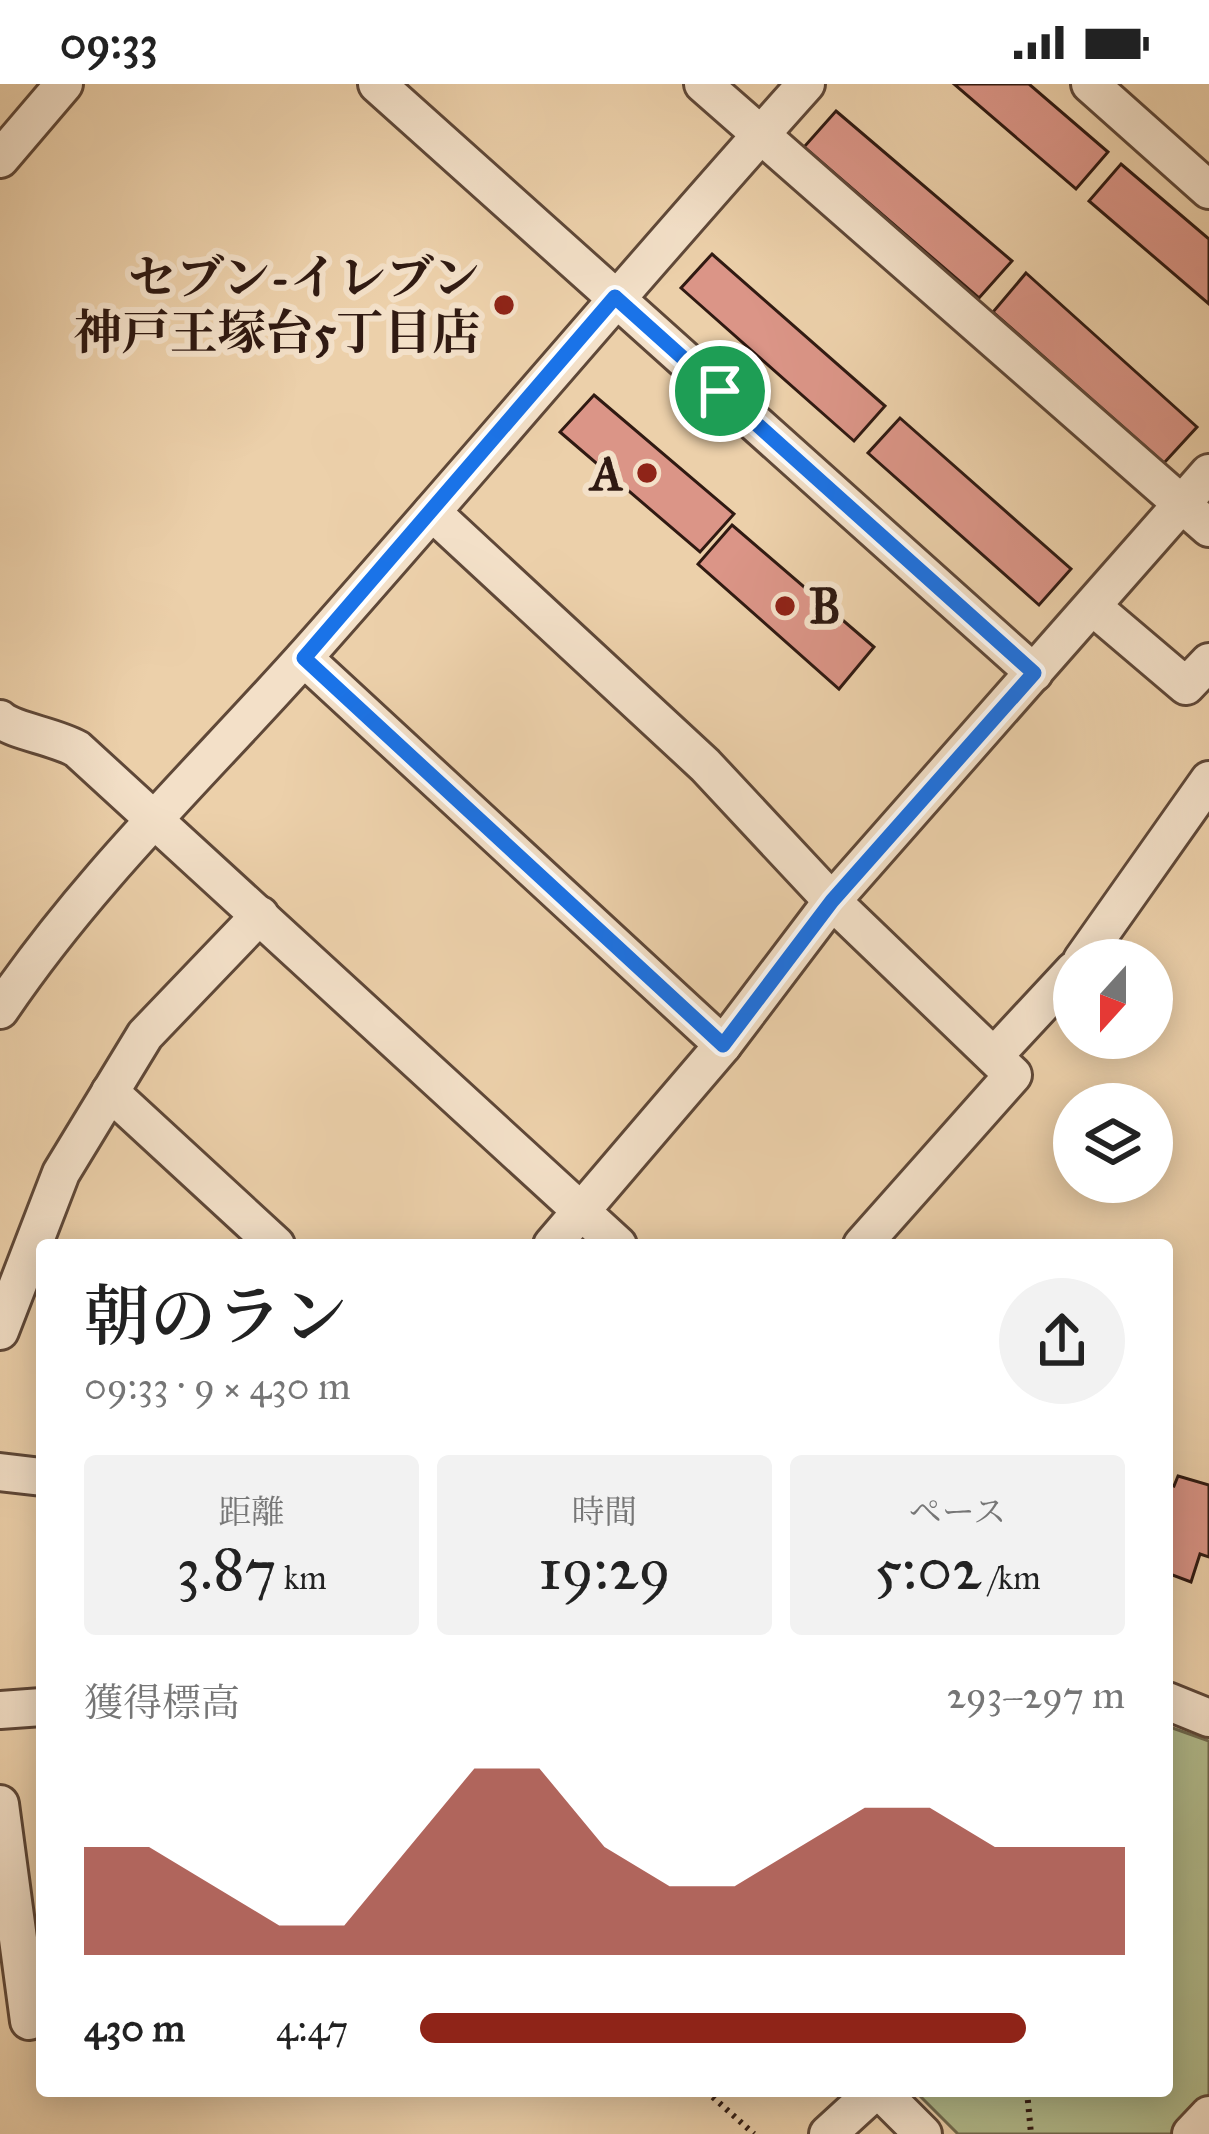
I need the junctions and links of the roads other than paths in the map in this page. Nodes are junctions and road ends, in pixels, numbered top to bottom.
1 (64, 84) edge
2 (377, 84) edge
3 (703, 84) edge
4 (806, 84) edge
5 (1090, 84) edge
6 (760, 135) junction
7 (0, 158) edge
8 (1209, 190) edge
9 (615, 297) junction
10 (1209, 473) edge
11 (432, 512) junction
12 (1196, 516) edge
13 (1093, 607) junction
14 (304, 658) junction
15 (1209, 662) edge
16 (1034, 673) junction
17 (3, 728) edge
18 (1209, 780) edge
19 (153, 817) junction
20 (832, 901) junction
21 (260, 915) junction
22 (1097, 939) edge
23 (1053, 993) edge
24 (0, 1010) edge
25 (723, 1045) junction
26 (994, 1056) junction
27 (110, 1092) junction
28 (582, 1212) junction
29 (269, 1239) edge
30 (557, 1239) edge
31 (611, 1239) edge
32 (867, 1239) edge
33 (0, 1331) edge
34 (0, 1472) edge
35 (36, 1476) edge
36 (1173, 1703) edge
37 (36, 1707) edge
38 (0, 1710) edge
39 (1209, 1718) edge
40 (0, 1804) edge
41 (24, 2026) edge
42 (870, 2097) edge
43 (883, 2097) edge
44 (1209, 2115) edge
45 (828, 2134) edge
46 (923, 2134) edge
47 (1191, 2134) edge

1 - 7 street
2 - 9 street
3 - 6 street
4 - 6 street
5 - 8 street
6 - 9 street
6 - 12 street
9 - 11 street
9 - 16 street
10 - 12 street
11 - 14 street
11 - 20 street
12 - 13 street
13 - 15 street
13 - 16 street
14 - 19 street
14 - 25 street
16 - 20 street
17 - 19 street
18 - 22 street
19 - 21 street
19 - 24 street
20 - 25 street
20 - 26 street
21 - 27 street
21 - 28 street
23 - 26 street
25 - 28 street
26 - 32 street
27 - 29 street
27 - 33 street
28 - 30 street
28 - 31 street
34 - 35 street
36 - 39 street
37 - 38 street
40 - 41 street
42 - 45 street
43 - 46 street
44 - 47 street

